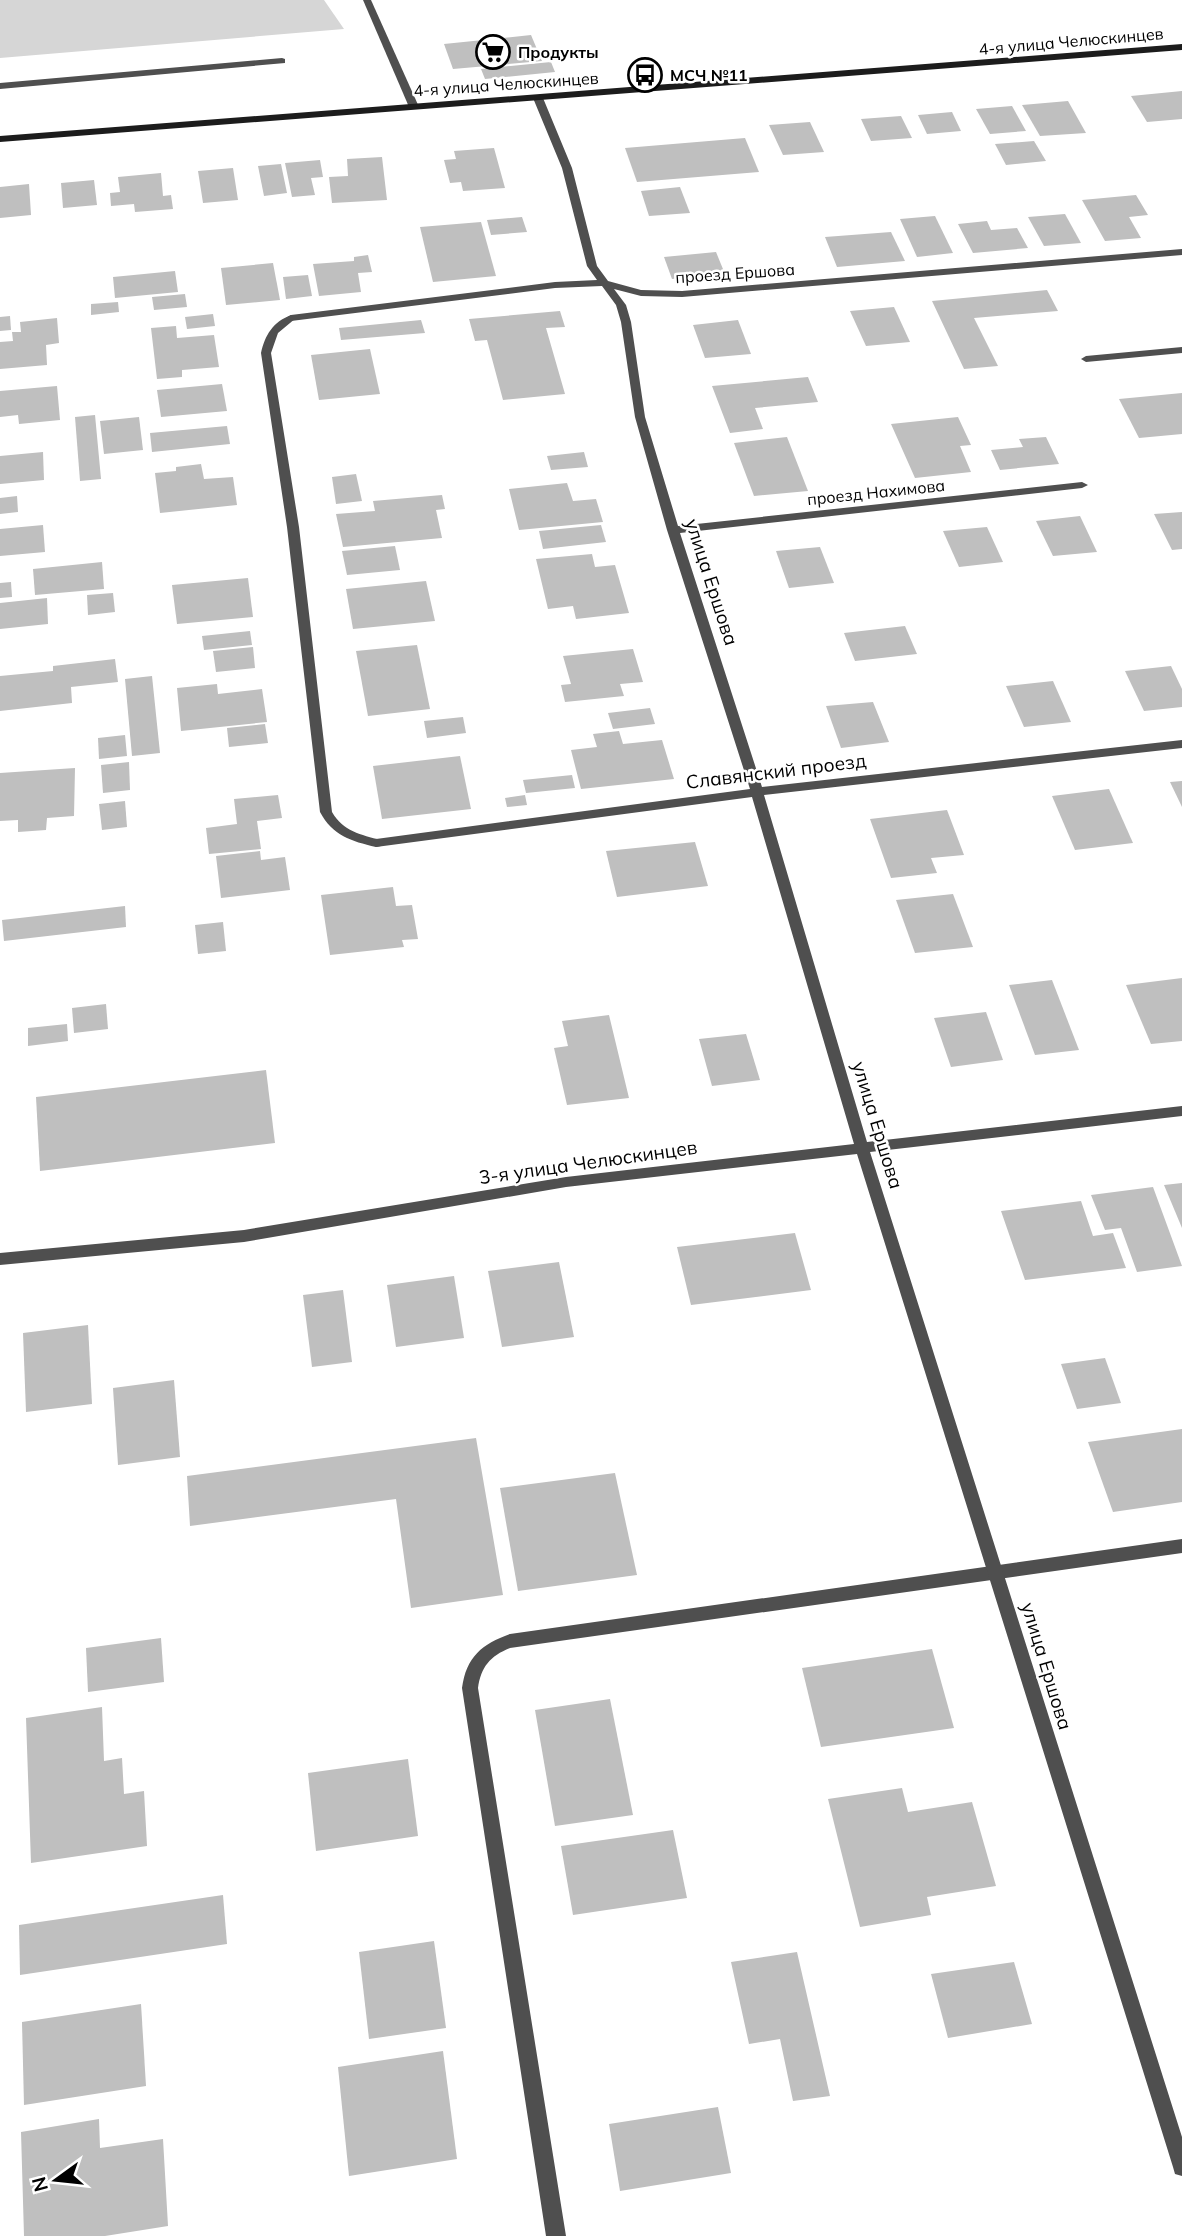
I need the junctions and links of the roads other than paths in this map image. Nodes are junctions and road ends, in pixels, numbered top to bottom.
1 (367, 0) edge
2 (1182, 47) edge
3 (282, 61) dead end
4 (0, 86) edge
5 (538, 98) junction
6 (414, 107) junction
7 (0, 139) edge
8 (1182, 252) edge
9 (605, 283) junction
10 (1182, 350) edge
11 (1086, 359) dead end
12 (1082, 485) dead end
13 (673, 530) junction
14 (1182, 744) edge
15 (757, 792) junction
16 (376, 843) joint
17 (1182, 1111) edge
18 (862, 1148) junction
19 (0, 1259) edge
20 (1182, 1546) edge
21 (995, 1572) junction
22 (1182, 2167) edge
23 (556, 2236) edge

1 - 6 street
2 - 5 main road, 4-я улица Челюскинцев
3 - 4 street
5 - 6 main road, 4-я улица Челюскинцев
5 - 9 street, улица Ершова
6 - 7 main road, 4-я улица Челюскинцев
8 - 9 street, проезд Ершова
9 - 13 street, улица Ершова
9 - 16 street, проезд Ершова
10 - 11 street
12 - 13 street, проезд Нахимова
13 - 15 street, улица Ершова
14 - 15 street, Славянский проезд
15 - 16 street, Славянский проезд
15 - 18 street, улица Ершова
17 - 18 street, 3-я улица Челюскинцев
18 - 19 street, 3-я улица Челюскинцев
18 - 21 street, улица Ершова
20 - 21 street
21 - 22 street, улица Ершова
21 - 23 street

